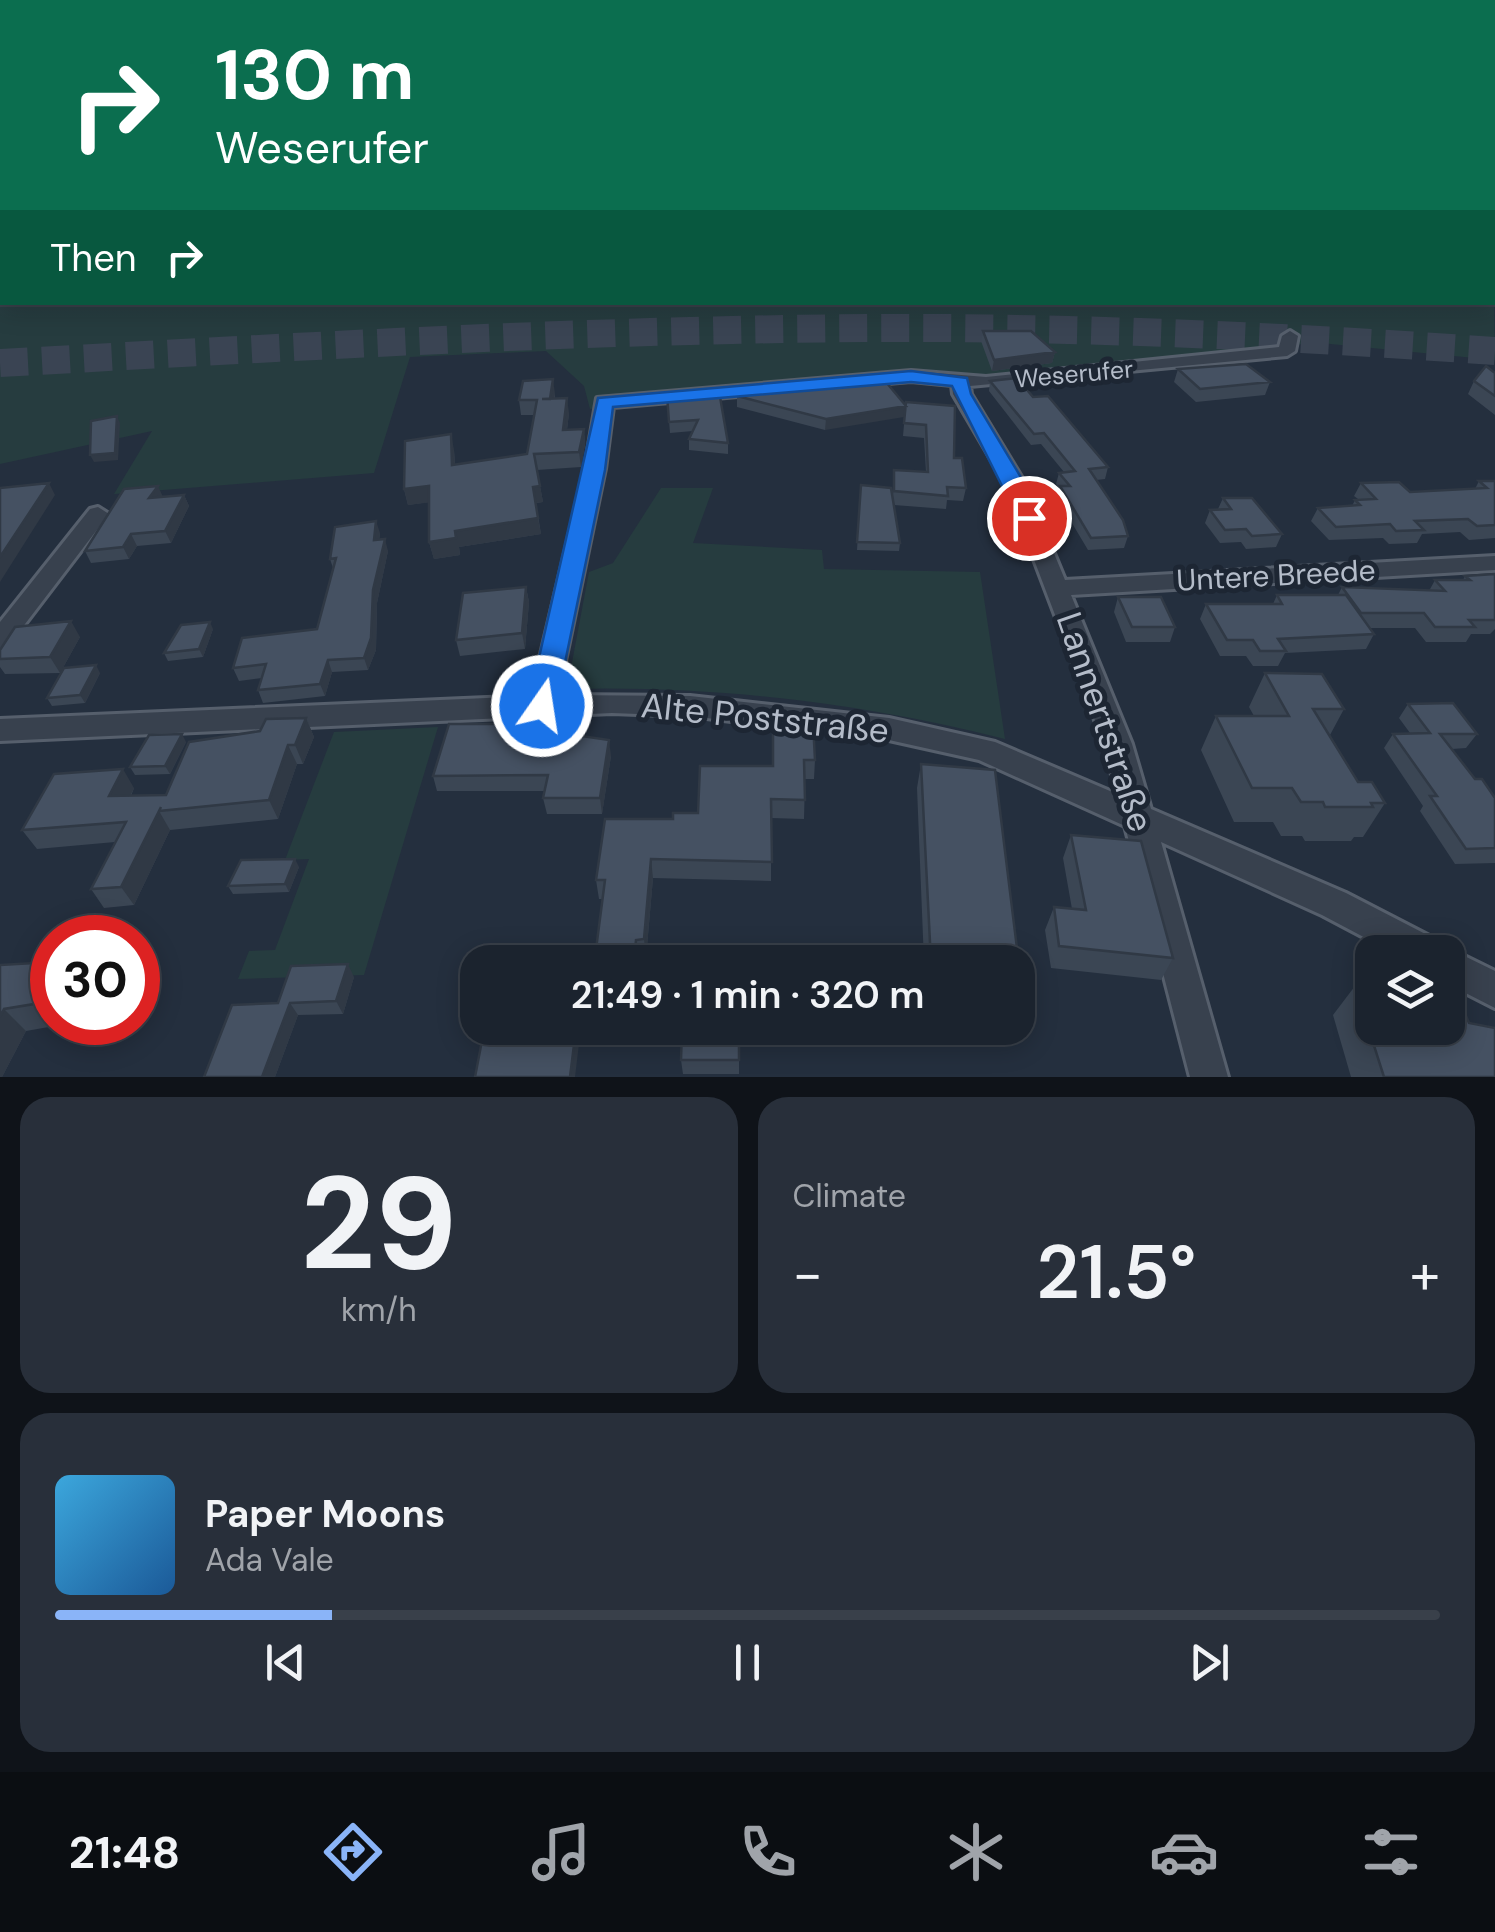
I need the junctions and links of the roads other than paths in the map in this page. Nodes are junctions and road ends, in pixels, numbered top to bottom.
1 (1290, 336) dead end
2 (961, 382) junction
3 (98, 514) dead end
4 (1495, 563) edge
5 (1058, 588) junction
6 (0, 639) edge
7 (542, 706) junction
8 (0, 730) edge
9 (1140, 815) junction
10 (1393, 935) edge
11 (1465, 974) edge
12 (1495, 990) edge
13 (1209, 1077) edge

1 - 2 street, Weserufer
2 - 5 street, Lannertstraße
2 - 7 street, Weserufer
3 - 6 street
4 - 5 street, Untere Breede
5 - 9 street, Lannertstraße
7 - 8 street, Alte Poststraße
7 - 9 street, Alte Poststraße
9 - 10 street, Alte Poststraße
9 - 13 street, Lannertstraße
11 - 12 street

